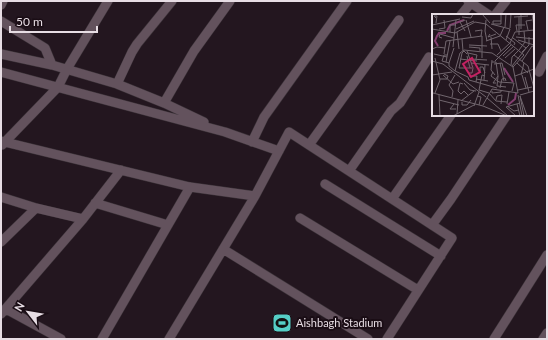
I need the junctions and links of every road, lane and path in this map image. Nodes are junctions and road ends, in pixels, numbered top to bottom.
1 (4, 1) edge
2 (108, 1) edge
3 (172, 1) edge
4 (230, 1) edge
5 (347, 1) edge
6 (506, 1) edge
7 (470, 2) edge
8 (1, 5) edge
9 (462, 14) edge
10 (488, 14) edge
11 (496, 14) edge
12 (399, 20) dead end
13 (1, 21) edge
14 (1, 54) edge
15 (547, 56) edge
16 (429, 57) dead end
17 (52, 65) junction
18 (67, 70) junction
19 (1, 72) edge
20 (539, 72) dead end
21 (117, 84) junction
22 (58, 87) junction
23 (164, 103) junction
24 (450, 116) edge
25 (506, 116) edge
26 (225, 132) junction
27 (252, 142) junction
28 (2, 143) edge
29 (309, 145) junction
30 (279, 151) junction
31 (121, 170) junction
32 (349, 171) junction
33 (325, 184) dead end
34 (190, 187) junction
35 (255, 196) junction
36 (1, 197) edge
37 (392, 199) junction
38 (95, 204) junction
39 (36, 208) junction
40 (300, 218) dead end
41 (83, 219) junction
42 (168, 225) junction
43 (432, 225) junction
44 (1, 242) edge
45 (223, 249) junction
46 (547, 255) edge
47 (441, 256) junction
48 (418, 290) junction
49 (4, 311) edge
50 (547, 333) edge
51 (61, 339) edge
52 (102, 339) edge
53 (169, 339) edge
54 (368, 339) edge
55 (387, 339) edge
56 (494, 339) edge
57 (543, 339) edge

1 - 8 street
2 - 18 street
3 - 21 street
4 - 23 street
5 - 27 street
6 - 11 street
7 - 9 street
7 - 10 street
12 - 29 street
13 - 17 street
14 - 17 street
15 - 20 street
16 - 32 street
17 - 18 street
18 - 21 street
18 - 22 street
19 - 22 street
21 - 23 street
22 - 26 street
22 - 28 street
23 - 26 street
24 - 37 street
25 - 43 street
26 - 27 street
27 - 30 street
28 - 31 street
29 - 30 street
29 - 32 street
30 - 35 street
31 - 34 street
31 - 38 street
32 - 37 street
33 - 47 street
34 - 35 street
34 - 42 street
35 - 45 street
36 - 39 street
37 - 43 street
38 - 41 street
38 - 42 street
39 - 41 street
39 - 44 street
40 - 48 street
41 - 49 street
42 - 52 street
43 - 47 street
45 - 53 street
45 - 54 street
46 - 56 street
47 - 48 street
48 - 55 street
49 - 51 street
50 - 57 street

